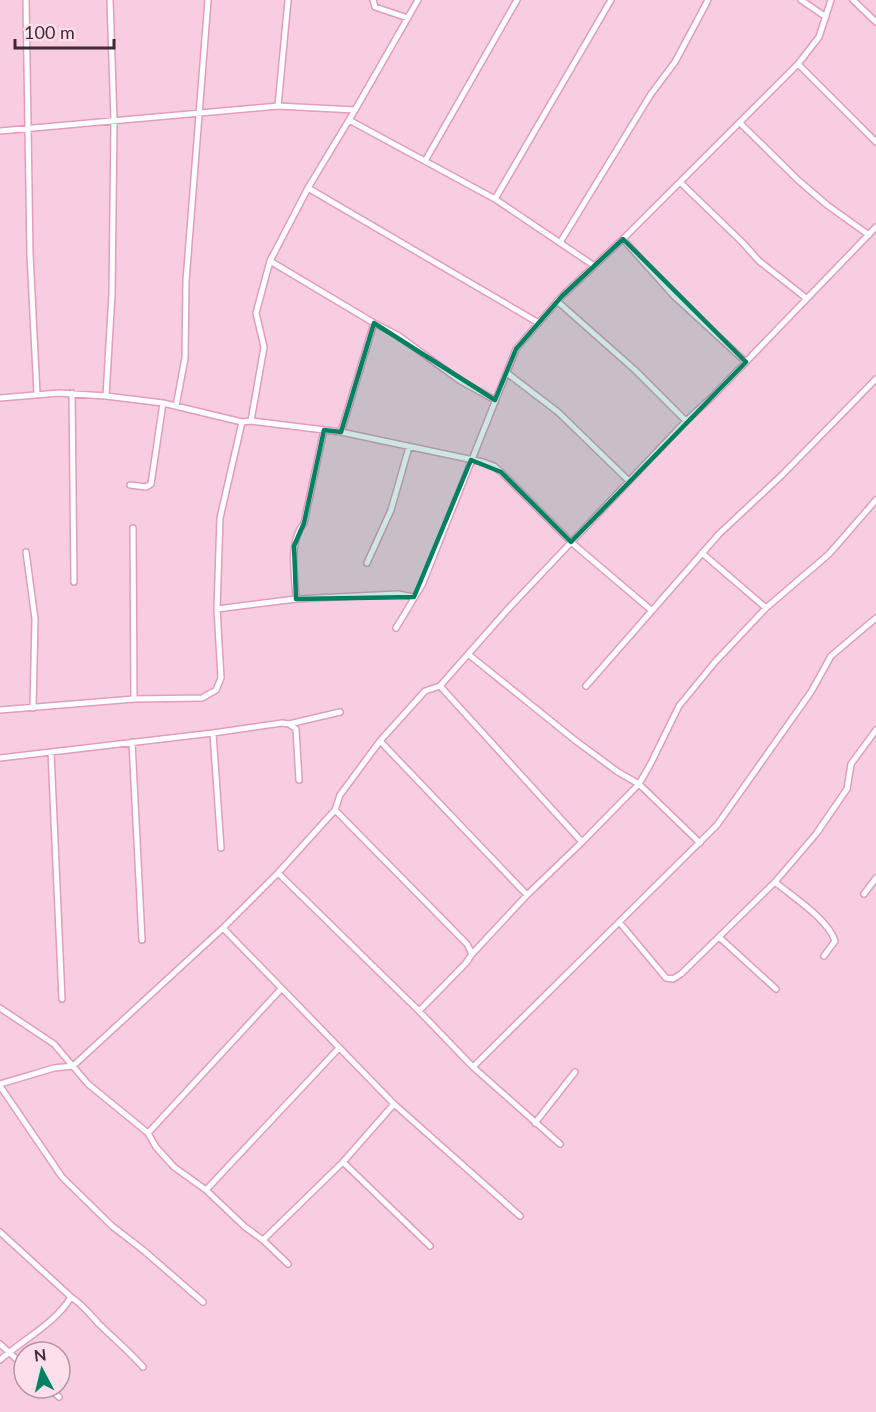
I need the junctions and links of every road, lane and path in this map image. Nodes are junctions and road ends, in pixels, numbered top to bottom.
1 (26, 0) edge
2 (110, 0) edge
3 (208, 0) edge
4 (288, 0) edge
5 (372, 0) edge
6 (418, 0) edge
7 (517, 0) edge
8 (611, 0) edge
9 (708, 0) edge
10 (801, 0) edge
11 (831, 0) edge
12 (853, 0) edge
13 (826, 17) junction
14 (408, 18) junction
15 (876, 22) edge
16 (798, 64) junction
17 (278, 106) junction
18 (355, 110) junction
19 (199, 112) junction
20 (348, 120) junction
21 (114, 121) junction
22 (740, 123) junction
23 (28, 130) junction
24 (0, 131) edge
25 (876, 141) edge
26 (425, 161) junction
27 (680, 182) junction
28 (308, 188) junction
29 (495, 199) junction
30 (876, 227) edge
31 (869, 235) junction
32 (623, 239) junction
33 (561, 242) junction
34 (270, 261) junction
35 (593, 265) junction
36 (806, 298) junction
37 (557, 301) junction
38 (537, 322) junction
39 (374, 323) junction
40 (746, 362) junction
41 (507, 373) junction
42 (876, 379) edge
43 (72, 393) junction
44 (37, 394) junction
45 (106, 396) junction
46 (0, 398) edge
47 (495, 400) junction
48 (163, 403) junction
49 (176, 406) junction
50 (251, 421) junction
51 (686, 421) junction
52 (242, 422) junction
53 (324, 430) junction
54 (341, 432) junction
55 (409, 447) junction
56 (471, 460) junction
57 (629, 481) junction
58 (130, 485) dead end
59 (876, 500) edge
60 (133, 528) dead end
61 (571, 542) junction
62 (26, 552) dead end
63 (702, 553) junction
64 (367, 563) dead end
65 (74, 582) dead end
66 (414, 597) junction
67 (296, 599) junction
68 (766, 608) junction
69 (217, 609) junction
70 (651, 610) junction
71 (876, 618) edge
72 (396, 628) dead end
73 (468, 654) junction
74 (440, 686) junction
75 (586, 686) dead end
76 (134, 699) junction
77 (33, 708) junction
78 (0, 710) edge
79 (340, 712) dead end
80 (289, 724) junction
81 (876, 730) edge
82 (213, 733) junction
83 (380, 741) junction
84 (132, 742) junction
85 (51, 752) junction
86 (0, 758) edge
87 (300, 780) dead end
88 (639, 784) junction
89 (335, 810) junction
90 (582, 842) junction
91 (700, 843) junction
92 (221, 848) dead end
93 (278, 873) junction
94 (876, 878) edge
95 (776, 882) junction
96 (864, 894) dead end
97 (527, 895) junction
98 (621, 923) junction
99 (223, 928) junction
100 (719, 937) junction
101 (141, 940) dead end
102 (472, 954) junction
103 (824, 956) dead end
104 (281, 989) junction
105 (776, 989) dead end
106 (62, 999) dead end
107 (0, 1008) edge
108 (419, 1011) junction
109 (339, 1048) junction
110 (73, 1066) junction
111 (473, 1067) junction
112 (575, 1072) dead end
113 (0, 1085) edge
114 (394, 1104) junction
115 (535, 1123) junction
116 (147, 1133) junction
117 (560, 1144) dead end
118 (343, 1162) junction
119 (206, 1190) junction
120 (520, 1216) dead end
121 (0, 1232) edge
122 (263, 1240) junction
123 (430, 1246) dead end
124 (288, 1264) dead end
125 (71, 1297) junction
126 (203, 1302) dead end
127 (0, 1344) edge
128 (9, 1352) junction
129 (12, 1355) edge
130 (0, 1360) edge
131 (143, 1367) dead end

1 - 23 street
2 - 21 street
3 - 19 street
4 - 17 street
5 - 14 street
6 - 14 street
7 - 26 street
8 - 29 street
9 - 33 street
10 - 13 street
11 - 13 street
12 - 15 street
13 - 16 street
14 - 18 street
16 - 22 street
16 - 25 street
17 - 18 street
17 - 19 street
18 - 20 street
19 - 21 street
19 - 49 street
20 - 26 street
20 - 28 street
21 - 23 street
21 - 45 street
22 - 27 street
22 - 31 street
23 - 24 street
23 - 44 street
26 - 29 street
27 - 32 street
27 - 36 street
28 - 34 street
28 - 38 street
29 - 33 street
30 - 31 street
31 - 36 street
32 - 35 street
32 - 40 street
33 - 35 street
34 - 39 street
34 - 50 street
35 - 37 street
36 - 40 street
37 - 38 street
37 - 51 street
38 - 41 street
39 - 47 street
39 - 54 street
40 - 51 street
41 - 47 street
41 - 57 street
42 - 63 street
43 - 44 street
43 - 45 street
43 - 65 street
44 - 46 street
45 - 48 street
47 - 56 street
48 - 49 street
48 - 58 street
49 - 52 street
50 - 52 street
50 - 53 street
51 - 57 street
52 - 69 street
53 - 54 street
53 - 67 street
54 - 55 street
55 - 56 street
55 - 64 street
56 - 61 street
56 - 66 street
57 - 61 street
59 - 68 street
60 - 76 street
61 - 70 street
61 - 73 street
62 - 77 street
63 - 68 street
63 - 70 street
66 - 67 street
66 - 72 street
67 - 69 street
68 - 88 street
69 - 76 street
70 - 75 street
71 - 91 street
73 - 74 street
73 - 88 street
74 - 83 street
74 - 90 street
76 - 77 street
77 - 78 street
79 - 80 street
80 - 82 street
80 - 87 street
81 - 95 street
82 - 84 street
82 - 92 street
83 - 89 street
83 - 97 street
84 - 85 street
84 - 101 street
85 - 86 street
85 - 106 street
88 - 90 street
88 - 91 street
89 - 93 street
89 - 102 street
90 - 97 street
91 - 98 street
93 - 99 street
93 - 108 street
94 - 96 street
95 - 100 street
95 - 103 street
97 - 102 street
98 - 100 street
98 - 111 street
99 - 104 street
99 - 110 street
100 - 105 street
102 - 108 street
104 - 109 street
104 - 116 street
107 - 110 street
108 - 111 street
109 - 114 street
109 - 119 street
110 - 113 street
110 - 116 street
111 - 115 street
112 - 115 street
113 - 126 street
114 - 118 street
114 - 120 street
115 - 117 street
116 - 119 street
118 - 122 street
118 - 123 street
119 - 122 street
121 - 125 street
122 - 124 street
125 - 128 street
125 - 131 street
127 - 128 street
128 - 129 street
128 - 130 street

